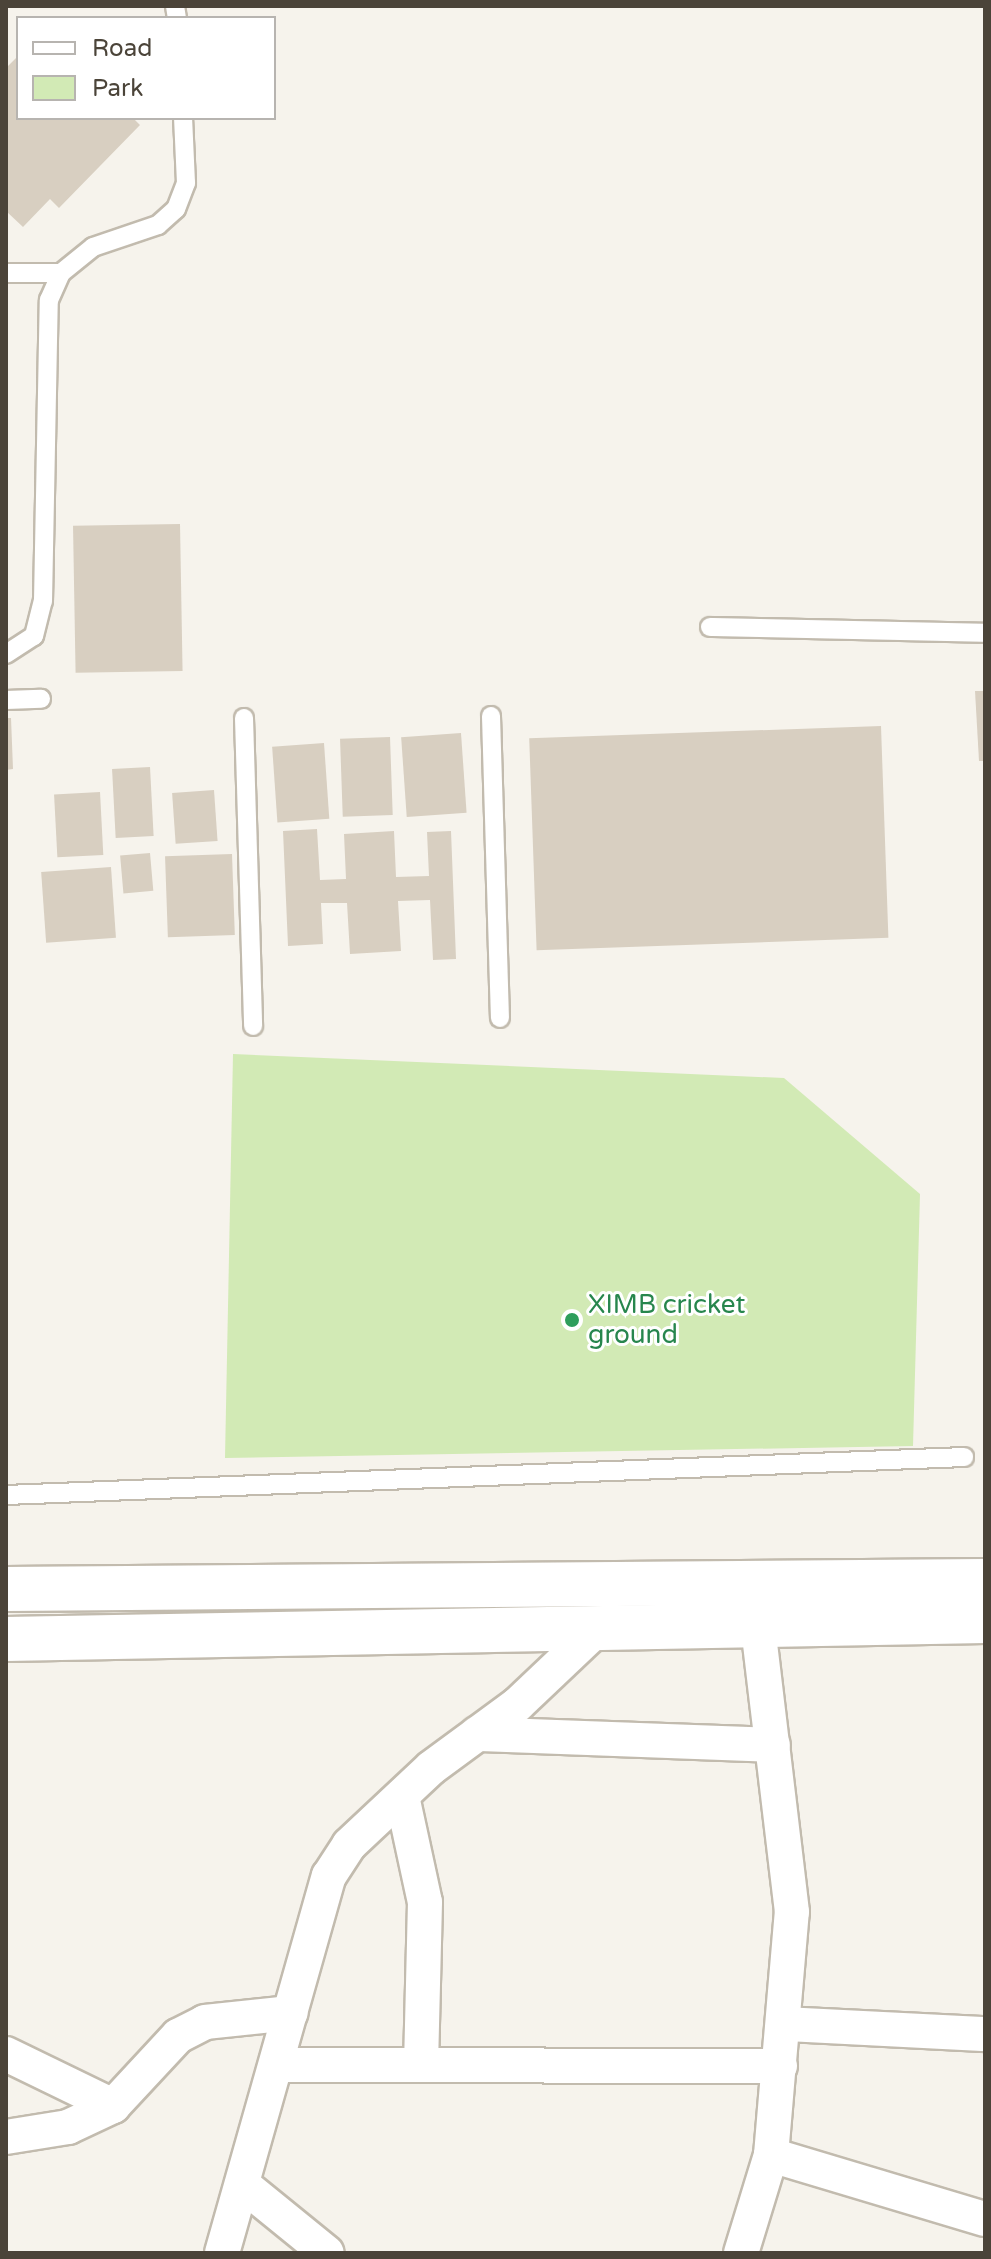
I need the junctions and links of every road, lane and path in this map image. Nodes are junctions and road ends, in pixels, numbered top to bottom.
1 (183, 120) edge
2 (6, 273) edge
3 (61, 273) junction
4 (710, 627) dead end
5 (985, 633) edge
6 (6, 654) edge
7 (41, 699) dead end
8 (6, 700) edge
9 (491, 716) dead end
10 (244, 718) dead end
11 (500, 1018) dead end
12 (253, 1026) dead end
13 (964, 1457) dead end
14 (6, 1495) edge
15 (985, 1581) edge
16 (6, 1589) edge
17 (985, 1621) edge
18 (758, 1626) junction
19 (598, 1628) junction
20 (6, 1639) edge
21 (477, 1734) junction
22 (773, 1745) junction
23 (402, 1796) junction
24 (291, 2013) junction
25 (785, 2024) junction
26 (985, 2034) edge
27 (6, 2054) edge
28 (277, 2065) junction
29 (421, 2065) junction
30 (780, 2066) junction
31 (113, 2106) junction
32 (6, 2137) edge
33 (771, 2155) junction
34 (242, 2184) junction
35 (985, 2219) edge
36 (222, 2253) edge
37 (327, 2253) edge
38 (741, 2253) edge

1 - 3 lane
2 - 3 lane
3 - 6 lane
4 - 5 lane
7 - 8 lane
9 - 11 lane
10 - 12 lane
13 - 14 lane
15 - 16 street
17 - 18 street
18 - 19 street
18 - 22 street
19 - 20 street
19 - 21 street
21 - 22 street
21 - 23 street
22 - 25 street
23 - 24 street
23 - 29 street
24 - 28 street
24 - 31 street
25 - 26 street
25 - 30 street
27 - 31 street
28 - 29 street
28 - 34 street
29 - 30 street
30 - 33 street
31 - 32 street
33 - 35 street
33 - 38 street
34 - 36 street
34 - 37 street

